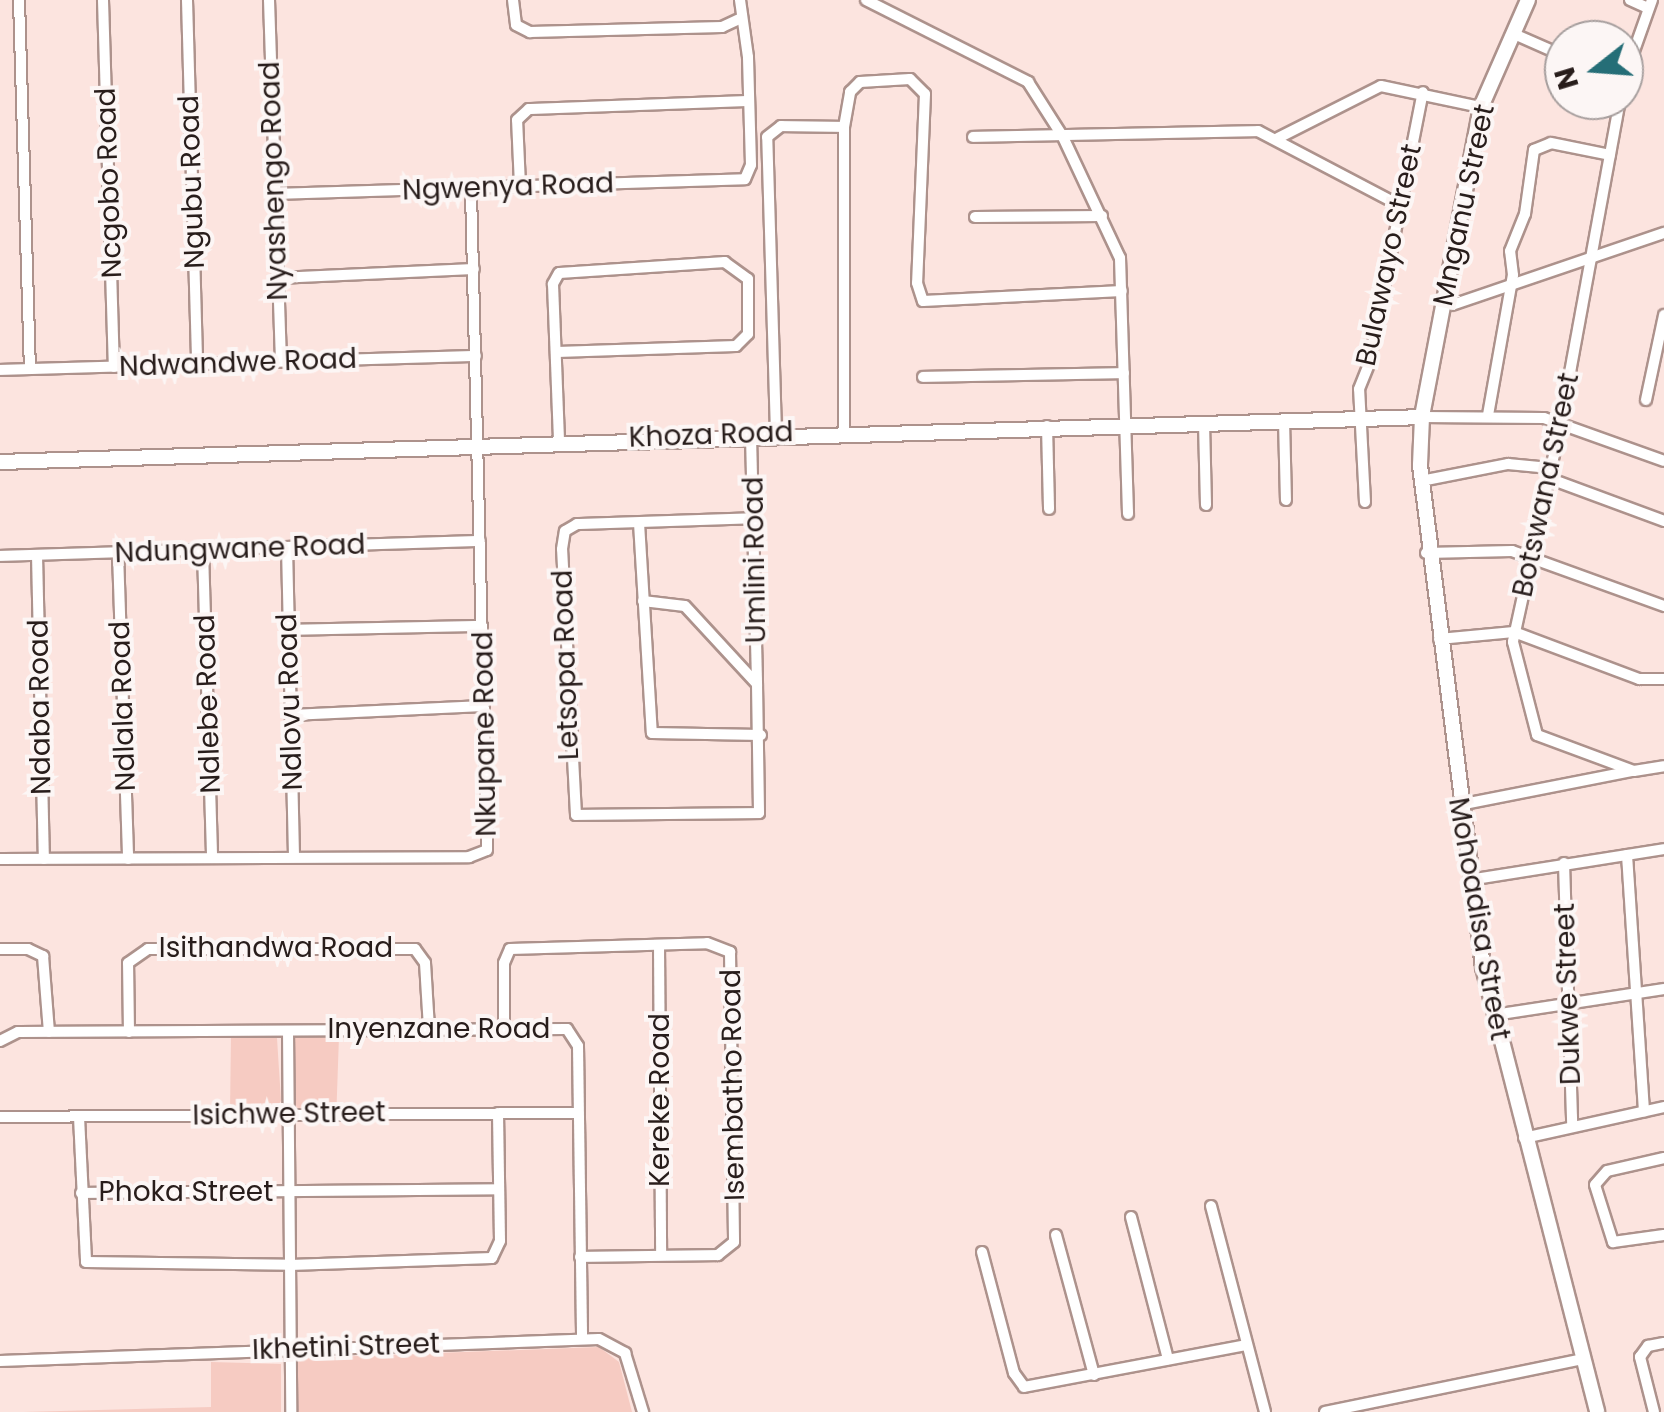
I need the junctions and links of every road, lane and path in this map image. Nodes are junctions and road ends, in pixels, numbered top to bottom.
1 (19, 0) edge
2 (103, 0) edge
3 (186, 0) edge
4 (269, 0) edge
5 (513, 0) edge
6 (740, 0) edge
7 (866, 0) edge
8 (1528, 0) edge
9 (1630, 0) edge
10 (1650, 4) edge
11 (739, 19) junction
12 (1514, 34) junction
13 (1544, 47) edge
14 (1424, 92) junction
15 (749, 100) junction
16 (1481, 107) junction
17 (1616, 120) edge
18 (844, 127) junction
19 (1062, 136) junction
20 (972, 137) dead end
21 (1278, 138) junction
22 (1610, 155) junction
23 (520, 186) junction
24 (470, 189) junction
25 (274, 194) junction
26 (1399, 205) junction
27 (1102, 216) junction
28 (975, 218) dead end
29 (1664, 233) edge
30 (1592, 255) junction
31 (474, 270) junction
32 (277, 278) junction
33 (1512, 283) junction
34 (1122, 291) junction
35 (1452, 305) dead end
36 (1664, 314) edge
37 (557, 352) junction
38 (476, 356) junction
39 (281, 361) junction
40 (198, 364) junction
41 (114, 367) junction
42 (30, 369) junction
43 (0, 370) edge
44 (1124, 373) junction
45 (923, 377) dead end
46 (1646, 400) dead end
47 (1488, 414) junction
48 (1422, 416) junction
49 (1362, 418) junction
50 (1284, 420) junction
51 (1204, 423) junction
52 (1561, 423) junction
53 (1125, 424) junction
54 (1047, 426) junction
55 (844, 432) junction
56 (776, 434) junction
57 (752, 436) junction
58 (560, 440) junction
59 (480, 446) junction
60 (1664, 461) edge
61 (0, 462) edge
62 (1549, 473) junction
63 (1420, 482) junction
64 (1286, 500) dead end
65 (1365, 502) dead end
66 (1206, 506) dead end
67 (1049, 509) dead end
68 (1128, 514) dead end
69 (755, 518) junction
70 (1664, 521) edge
71 (640, 524) junction
72 (480, 541) junction
73 (287, 547) junction
74 (203, 550) junction
75 (118, 553) junction
76 (1426, 553) junction
77 (1530, 555) junction
78 (0, 556) edge
79 (37, 556) junction
80 (643, 601) junction
81 (1664, 606) edge
82 (482, 626) junction
83 (288, 630) junction
84 (1514, 632) junction
85 (1438, 639) junction
86 (1664, 679) edge
87 (758, 684) junction
88 (484, 706) junction
89 (291, 715) junction
90 (761, 735) junction
91 (1664, 766) edge
92 (1634, 771) junction
93 (1459, 805) junction
94 (750, 816) joint
95 (1664, 848) edge
96 (1627, 855) junction
97 (294, 856) junction
98 (212, 857) junction
99 (0, 859) edge
100 (44, 859) junction
101 (128, 859) junction
102 (1564, 863) junction
103 (1468, 880) junction
104 (659, 945) junction
105 (0, 949) edge
106 (1664, 990) edge
107 (1634, 995) junction
108 (1569, 1006) junction
109 (1494, 1015) junction
110 (504, 1027) junction
111 (429, 1029) junction
112 (288, 1030) junction
113 (49, 1032) junction
114 (129, 1032) junction
115 (0, 1041) edge
116 (1664, 1107) edge
117 (1644, 1111) junction
118 (498, 1113) junction
119 (578, 1113) junction
120 (289, 1115) junction
121 (79, 1116) junction
122 (0, 1117) edge
123 (1572, 1124) junction
124 (1524, 1138) junction
125 (1664, 1158) edge
126 (498, 1189) junction
127 (290, 1192) junction
128 (81, 1193) junction
129 (1211, 1206) dead end
130 (1131, 1218) dead end
131 (1664, 1235) edge
132 (1056, 1236) dead end
133 (982, 1252) dead end
134 (662, 1255) junction
135 (580, 1257) junction
136 (290, 1265) junction
137 (582, 1339) junction
138 (1664, 1343) edge
139 (1246, 1345) junction
140 (290, 1349) junction
141 (1168, 1359) junction
142 (1584, 1359) junction
143 (0, 1361) edge
144 (1094, 1375) junction
145 (1372, 1407) edge
146 (290, 1412) edge
147 (643, 1412) edge
148 (1265, 1412) edge
149 (1326, 1412) edge
150 (1598, 1412) edge
151 (1654, 1412) edge

1 - 42 street
2 - 41 street, Ncgobo Road
3 - 40 street, Ngubu Road
4 - 25 street, Nyashengo Road
5 - 11 street
6 - 11 street
7 - 19 street
8 - 12 street, Mnganu Street
9 - 10 street
11 - 15 street
12 - 13 street
12 - 16 street, Mnganu Street
14 - 16 street
14 - 21 street
14 - 26 street, Bulawayo Street
15 - 23 street
15 - 23 street, Ngwenya Road
16 - 48 street, Mnganu Street
17 - 22 street, Botswana Street
18 - 34 street
18 - 55 street
18 - 56 street
19 - 20 street
19 - 21 street
19 - 27 street
21 - 26 street
22 - 30 street, Botswana Street
22 - 33 street
23 - 24 street, Ngwenya Road
24 - 25 street, Ngwenya Road
24 - 31 street, Nkupane Road
25 - 32 street, Nyashengo Road
26 - 49 street, Bulawayo Street
27 - 28 street
27 - 34 street
29 - 30 street
30 - 33 street
30 - 52 street, Botswana Street
31 - 32 street
31 - 38 street, Nkupane Road
32 - 39 street, Nyashengo Road
33 - 35 street
33 - 47 street
34 - 44 street
36 - 46 street
37 - 37 street
37 - 58 street
38 - 39 street, Ndwandwe Road
38 - 59 street, Nkupane Road
39 - 40 street, Ndwandwe Road
40 - 41 street, Ndwandwe Road
41 - 42 street, Ndwandwe Road
42 - 43 street, Ndwandwe Road
44 - 45 street
44 - 53 street
47 - 48 street
47 - 52 street
48 - 49 street, Khoza Road
48 - 63 street, Mohoadisa Street
49 - 50 street, Khoza Road
49 - 65 street, Bulawayo Street
50 - 51 street, Khoza Road
50 - 64 street
51 - 53 street, Khoza Road
51 - 66 street
52 - 60 street
52 - 62 street, Botswana Street
53 - 54 street, Khoza Road
53 - 68 street
54 - 55 street, Khoza Road
54 - 67 street
55 - 56 street, Khoza Road
56 - 57 street, Khoza Road
57 - 58 street, Khoza Road
57 - 69 street, Umlini Road
58 - 59 street, Khoza Road
59 - 61 street, Khoza Road
59 - 72 street, Nkupane Road
62 - 63 street
62 - 70 street
62 - 77 street, Botswana Street
63 - 76 street, Mohoadisa Street
69 - 71 street, Letsopa Road
69 - 87 street, Umlini Road
71 - 80 street
71 - 94 street, Letsopa Road
72 - 73 street, Ndungwane Road
72 - 82 street, Nkupane Road
73 - 74 street, Ndungwane Road
73 - 83 street, Ndlovu Road
74 - 75 street, Ndungwane Road
74 - 98 street, Ndlebe Road
75 - 79 street, Ndungwane Road
75 - 101 street, Ndlala Road
76 - 77 street
76 - 85 street, Mohoadisa Street
77 - 81 street
77 - 84 street, Botswana Street
78 - 79 street, Ndungwane Road
79 - 100 street, Ndaba Road
80 - 87 street
80 - 90 street
82 - 83 street
82 - 88 street, Nkupane Road
83 - 89 street, Ndlovu Road
84 - 85 street
84 - 86 street
84 - 92 street, Botswana Street
85 - 93 street, Mohoadisa Street
87 - 90 street, Umlini Road
88 - 89 street
88 - 97 street, Nkupane Road
89 - 97 street, Ndlovu Road
90 - 94 street, Umlini Road
91 - 92 street
92 - 93 street
93 - 103 street, Mohoadisa Street
95 - 96 street
96 - 102 street
96 - 107 street
97 - 98 street, Nkupane Road
98 - 101 street, Nkupane Road
99 - 100 street, Nkupane Road
100 - 101 street, Nkupane Road
102 - 103 street
102 - 108 street, Dukwe Street
103 - 109 street, Mohoadisa Street
104 - 110 street, Isembatho Road
104 - 134 street, Kereke Road
104 - 134 street, Isembatho Road
105 - 113 street
106 - 107 street
107 - 108 street
107 - 117 street
108 - 109 street
108 - 123 street, Dukwe Street
109 - 124 street, Mohoadisa Street
110 - 111 street, Inyenzane Road
110 - 119 street, Inyenzane Road
111 - 112 street, Inyenzane Road
111 - 114 street, Isithandwa Road
112 - 114 street, Inyenzane Road
112 - 120 street
113 - 114 street, Inyenzane Road
113 - 115 street, Inyenzane Road
116 - 117 street
117 - 123 street
118 - 119 street, Isichwe Street
118 - 120 street, Isichwe Street
118 - 126 street
119 - 135 street, Inyenzane Road
120 - 121 street, Isichwe Street
120 - 127 street
121 - 122 street, Isichwe Street
121 - 128 street
123 - 124 street
124 - 142 street, Mohoadisa Street
125 - 131 street
126 - 127 street, Phoka Street
126 - 136 street
127 - 128 street, Phoka Street
127 - 136 street
128 - 136 street
129 - 139 street
130 - 141 street
132 - 144 street
133 - 144 street
134 - 135 street, Isembatho Road
135 - 137 street, Inyenzane Road
136 - 140 street
137 - 140 street, Ikhetini Street
137 - 147 street, Ikhetini Street
138 - 151 street
139 - 141 street
139 - 148 street
140 - 143 street, Ikhetini Street
140 - 146 street
141 - 144 street
142 - 145 street
142 - 150 street, Mohoadisa Street
145 - 149 street

